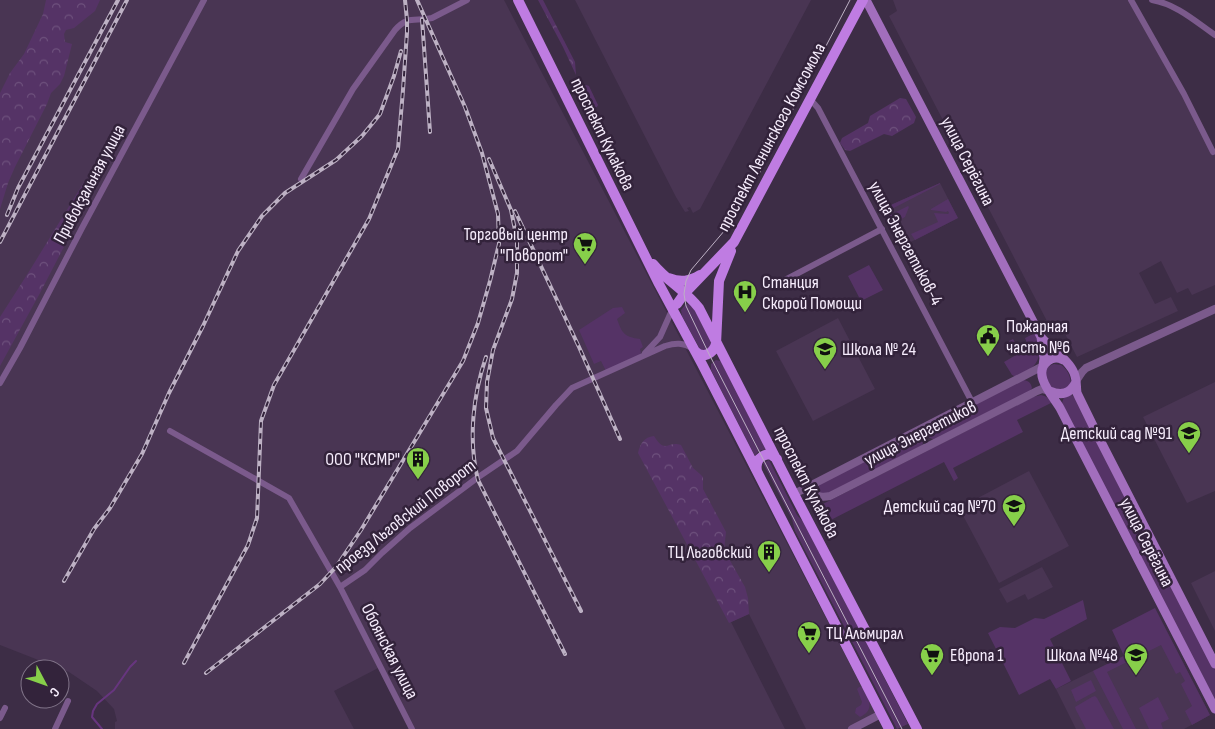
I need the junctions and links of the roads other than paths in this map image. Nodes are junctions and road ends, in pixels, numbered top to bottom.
1 (204, 0) edge
2 (467, 0) edge
3 (518, 0) edge
4 (865, 0) edge
5 (1132, 0) edge
6 (1152, 0) edge
7 (1215, 35) edge
8 (810, 99) junction
9 (1213, 152) dead end
10 (301, 179) dead end
11 (882, 229) junction
12 (734, 242) junction
13 (644, 254) junction
14 (715, 263) junction
15 (664, 276) junction
16 (782, 281) dead end
17 (685, 293) junction
18 (674, 307) junction
19 (700, 308) junction
20 (1215, 309) edge
21 (1041, 337) junction
22 (716, 340) junction
23 (695, 351) junction
24 (639, 358) junction
25 (1066, 361) junction
26 (1042, 366) junction
27 (1086, 368) junction
28 (1076, 381) junction
29 (0, 383) edge
30 (1050, 391) junction
31 (972, 402) junction
32 (170, 431) dead end
33 (778, 460) junction
34 (756, 471) junction
35 (804, 488) junction
36 (794, 494) junction
37 (340, 587) junction
38 (1215, 664) edge
39 (5, 708) dead end
40 (64, 709) edge
41 (1215, 709) edge
42 (881, 714) junction
43 (0, 718) edge
44 (55, 729) edge
45 (412, 729) edge
46 (852, 729) edge
47 (889, 729) edge
48 (917, 729) edge

1 - 29 street, Привокзальная улица
2 - 10 street
3 - 13 main road, проспект Кулакова
4 - 8 main road, проспект Ленинского Комсомола
4 - 21 main road, улица Серёгина
5 - 9 street
6 - 7 street
8 - 11 street, улица Энергетиков-4
8 - 12 main road, проспект Ленинского Комсомола
11 - 16 street
11 - 31 street, улица Энергетиков-4
12 - 14 main road, проспект Ленинского Комсомола
12 - 22 main road, проспект Кулакова
13 - 15 main road
13 - 18 main road, проспект Кулакова
14 - 15 main road
14 - 17 main road, проспект Ленинского Комсомола
15 - 17 main road
17 - 18 main road, проспект Ленинского Комсомола
17 - 19 main road
18 - 19 main road
18 - 23 main road, проспект Кулакова
18 - 24 street
19 - 22 main road
20 - 27 street
21 - 25 main road
21 - 26 main road
22 - 23 main road
22 - 33 main road, проспект Кулакова
23 - 24 street, проезд Льговский Поворот
23 - 34 main road
24 - 37 street, проезд Льговский Поворот
25 - 26 main road
25 - 27 street
25 - 28 main road
26 - 30 main road
26 - 31 street, улица Энергетиков
27 - 28 street
28 - 30 main road
28 - 38 main road, улица Серёгина
30 - 35 street, улица Энергетиков
30 - 41 main road, улица Серёгина
31 - 35 street, улица Энергетиков
32 - 37 street, проезд Льговский Поворот
33 - 34 main road
33 - 36 main road, проспект Кулакова
34 - 42 main road
35 - 36 street, улица Энергетиков
36 - 48 main road, проспект Кулакова
37 - 45 street, Обоянская улица
39 - 43 street
40 - 44 street
42 - 46 street
42 - 47 main road

